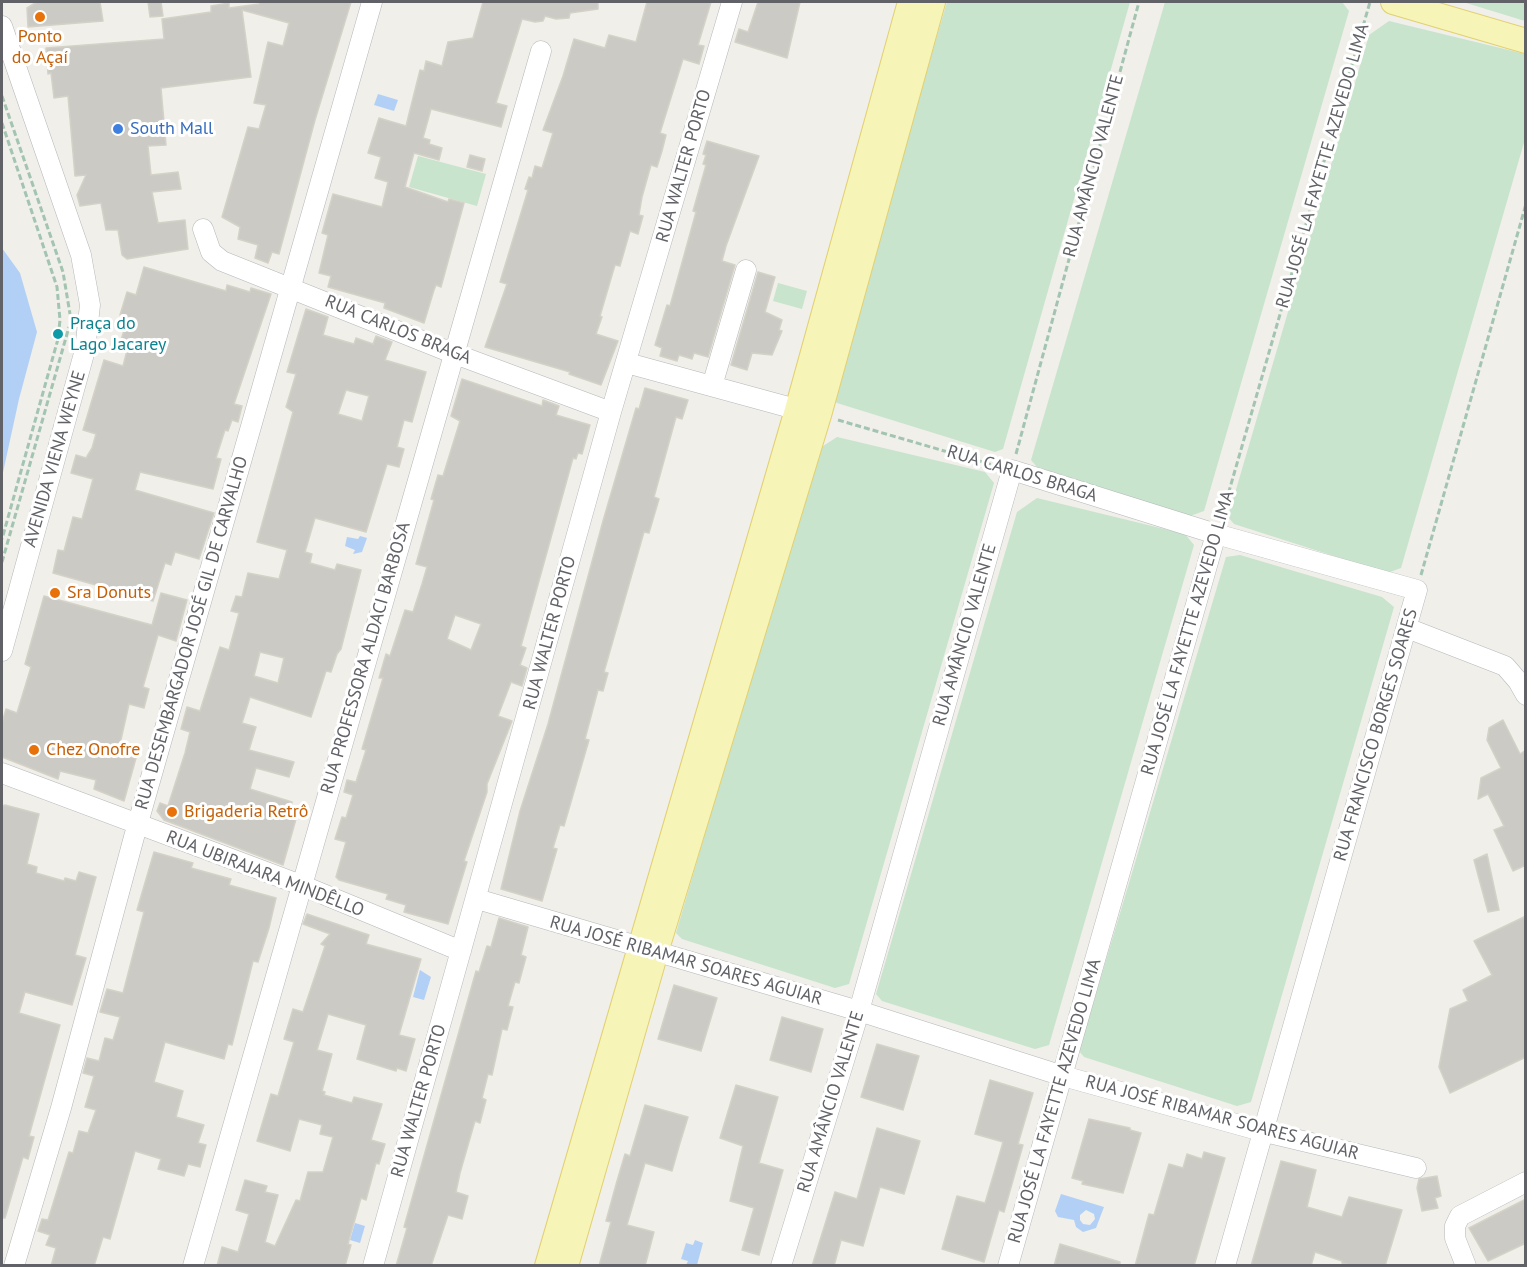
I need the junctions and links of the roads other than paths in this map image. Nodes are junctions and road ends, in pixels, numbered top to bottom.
1 (372, 2) edge
2 (732, 2) edge
3 (910, 2) edge
4 (933, 2) edge
5 (1393, 2) edge
6 (2, 26) edge
7 (1526, 40) edge
8 (541, 51) dead end
9 (908, 51) junction
10 (203, 229) dead end
11 (746, 270) dead end
12 (290, 287) junction
13 (454, 354) junction
14 (627, 363) junction
15 (712, 386) junction
16 (610, 411) junction
17 (808, 412) junction
18 (1012, 470) joint
19 (1216, 534) junction
20 (1417, 590) joint
21 (1407, 628) junction
22 (2, 651) edge
23 (1526, 695) edge
24 (2, 773) edge
25 (138, 825) junction
26 (301, 885) junction
27 (477, 899) junction
28 (647, 950) junction
29 (461, 951) junction
30 (859, 1011) junction
31 (1063, 1076) junction
32 (1265, 1132) junction
33 (1416, 1168) dead end
34 (1526, 1182) edge
35 (565, 1237) junction
36 (1465, 1265) edge
37 (14, 1266) edge
38 (193, 1266) edge
39 (373, 1266) edge
40 (547, 1266) edge
41 (566, 1266) edge
42 (781, 1266) edge
43 (1008, 1266) edge
44 (1225, 1266) edge

1 - 12 street, RUA DESEMBARGADOR JOSÉ GIL DE CARVALHO
2 - 14 street, RUA WALTER PORTO
3 - 9 main road
4 - 9 main road
5 - 7 main road
6 - 22 street, AVENIDA VIENA WEYNE
8 - 13 street, RUA PROFESSORA ALDACI BARBOSA
9 - 17 main road
10 - 12 street, RUA CARLOS BRAGA
11 - 15 street
12 - 13 street, RUA CARLOS BRAGA
12 - 25 street, RUA DESEMBARGADOR JOSÉ GIL DE CARVALHO
13 - 16 street, RUA CARLOS BRAGA
13 - 26 street, RUA PROFESSORA ALDACI BARBOSA
14 - 15 street
14 - 16 street, RUA WALTER PORTO
15 - 17 street
16 - 27 street, RUA WALTER PORTO
17 - 28 main road
18 - 19 street, RUA CARLOS BRAGA
18 - 30 street, RUA AMÂNCIO VALENTE
19 - 20 street, RUA CARLOS BRAGA
19 - 31 street, RUA JOSÉ LA FAYETTE AZEVEDO LIMA
20 - 21 street, RUA FRANCISCO BORGES SOARES
21 - 23 street
21 - 32 street, RUA FRANCISCO BORGES SOARES
24 - 25 street, RUA UBIRAJARA MINDÊLLO
25 - 26 street, RUA UBIRAJARA MINDÊLLO
25 - 37 street, RUA DESEMBARGADOR JOSÉ GIL DE CARVALHO
26 - 29 street, RUA UBIRAJARA MINDÊLLO
26 - 38 street, RUA PROFESSORA ALDACI BARBOSA
27 - 28 street, RUA JOSÉ RIBAMAR SOARES AGUIAR
27 - 29 street, RUA WALTER PORTO
28 - 30 street, RUA JOSÉ RIBAMAR SOARES AGUIAR
28 - 35 main road
29 - 39 street, RUA WALTER PORTO
30 - 31 street, RUA JOSÉ RIBAMAR SOARES AGUIAR
30 - 42 street, RUA AMÂNCIO VALENTE
31 - 32 street, RUA JOSÉ RIBAMAR SOARES AGUIAR
31 - 43 street, RUA JOSÉ LA FAYETTE AZEVEDO LIMA
32 - 33 street, RUA JOSÉ RIBAMAR SOARES AGUIAR
32 - 44 street, RUA FRANCISCO BORGES SOARES
34 - 36 street
35 - 40 main road
35 - 41 main road

